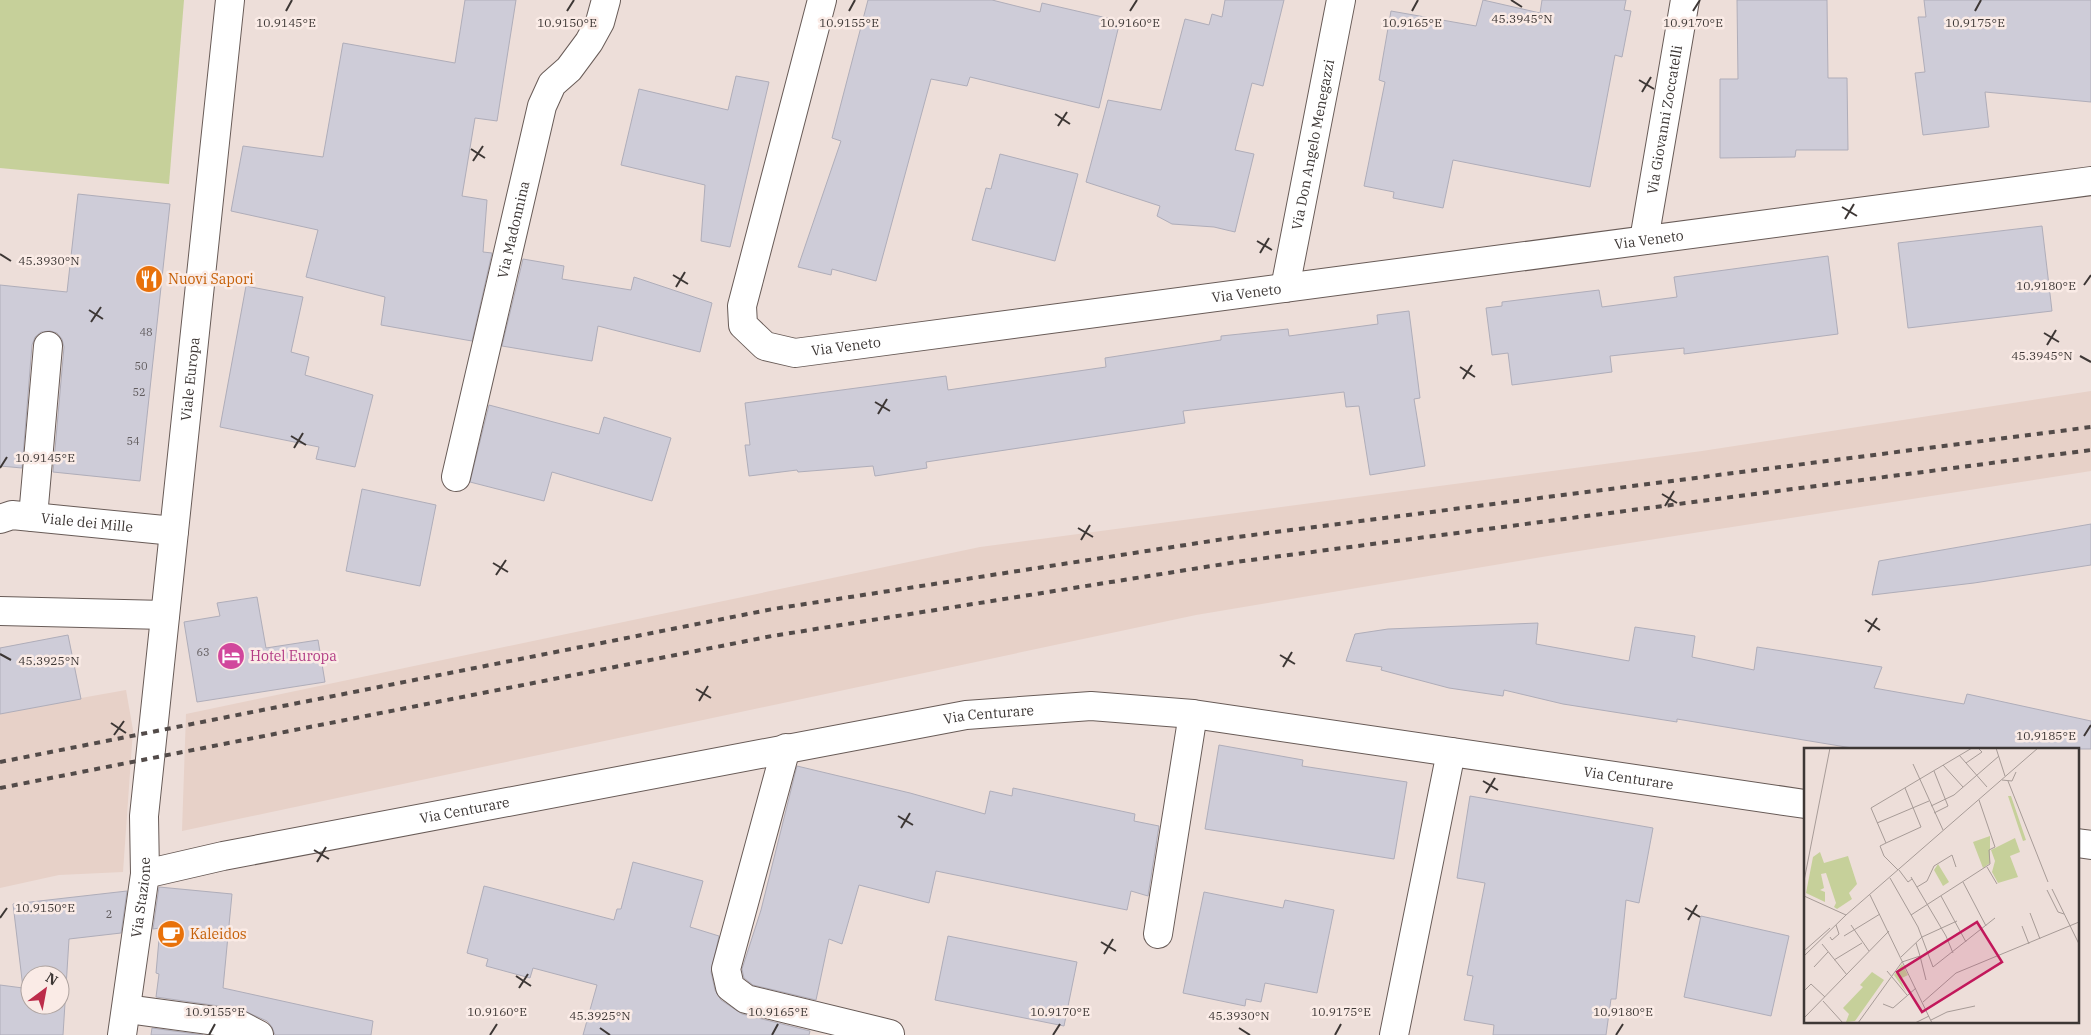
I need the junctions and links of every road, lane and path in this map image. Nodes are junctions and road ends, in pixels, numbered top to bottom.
1 (230, 0) edge
2 (606, 0) edge
3 (822, 0) edge
4 (1341, 0) edge
5 (1685, 0) edge
6 (2091, 181) edge
7 (1644, 240) junction
8 (1285, 288) junction
9 (48, 346) dead end
10 (456, 477) dead end
11 (11, 517) edge
12 (174, 531) junction
13 (0, 611) edge
14 (165, 615) junction
15 (1193, 714) junction
16 (786, 748) junction
17 (1451, 752) junction
18 (151, 759) joint
19 (1804, 804) edge
20 (2078, 843) edge
21 (2091, 845) edge
22 (145, 874) junction
23 (1158, 934) dead end
24 (124, 1022) edge
25 (890, 1034) edge
26 (259, 1035) edge
27 (1394, 1035) edge

1 - 12 street, Viale Europa
2 - 10 street, Via Madonnina
3 - 8 street, Via Veneto
4 - 8 street, Via Don Angelo Menegazzi
5 - 7 street, Via Giovanni Zoccatelli
6 - 7 street, Via Veneto
7 - 8 street, Via Veneto
9 - 11 street
11 - 12 street, Viale dei Mille
12 - 14 street, Viale Europa
13 - 14 street
14 - 18 street, Viale Europa
15 - 16 street, Via Centurare
15 - 17 street, Via Centurare
15 - 23 street
16 - 22 street, Via Centurare
16 - 25 street
17 - 19 street, Via Centurare
17 - 27 street
18 - 22 street, Via Stazione
20 - 21 street
22 - 24 street, Via Stazione
24 - 26 street

